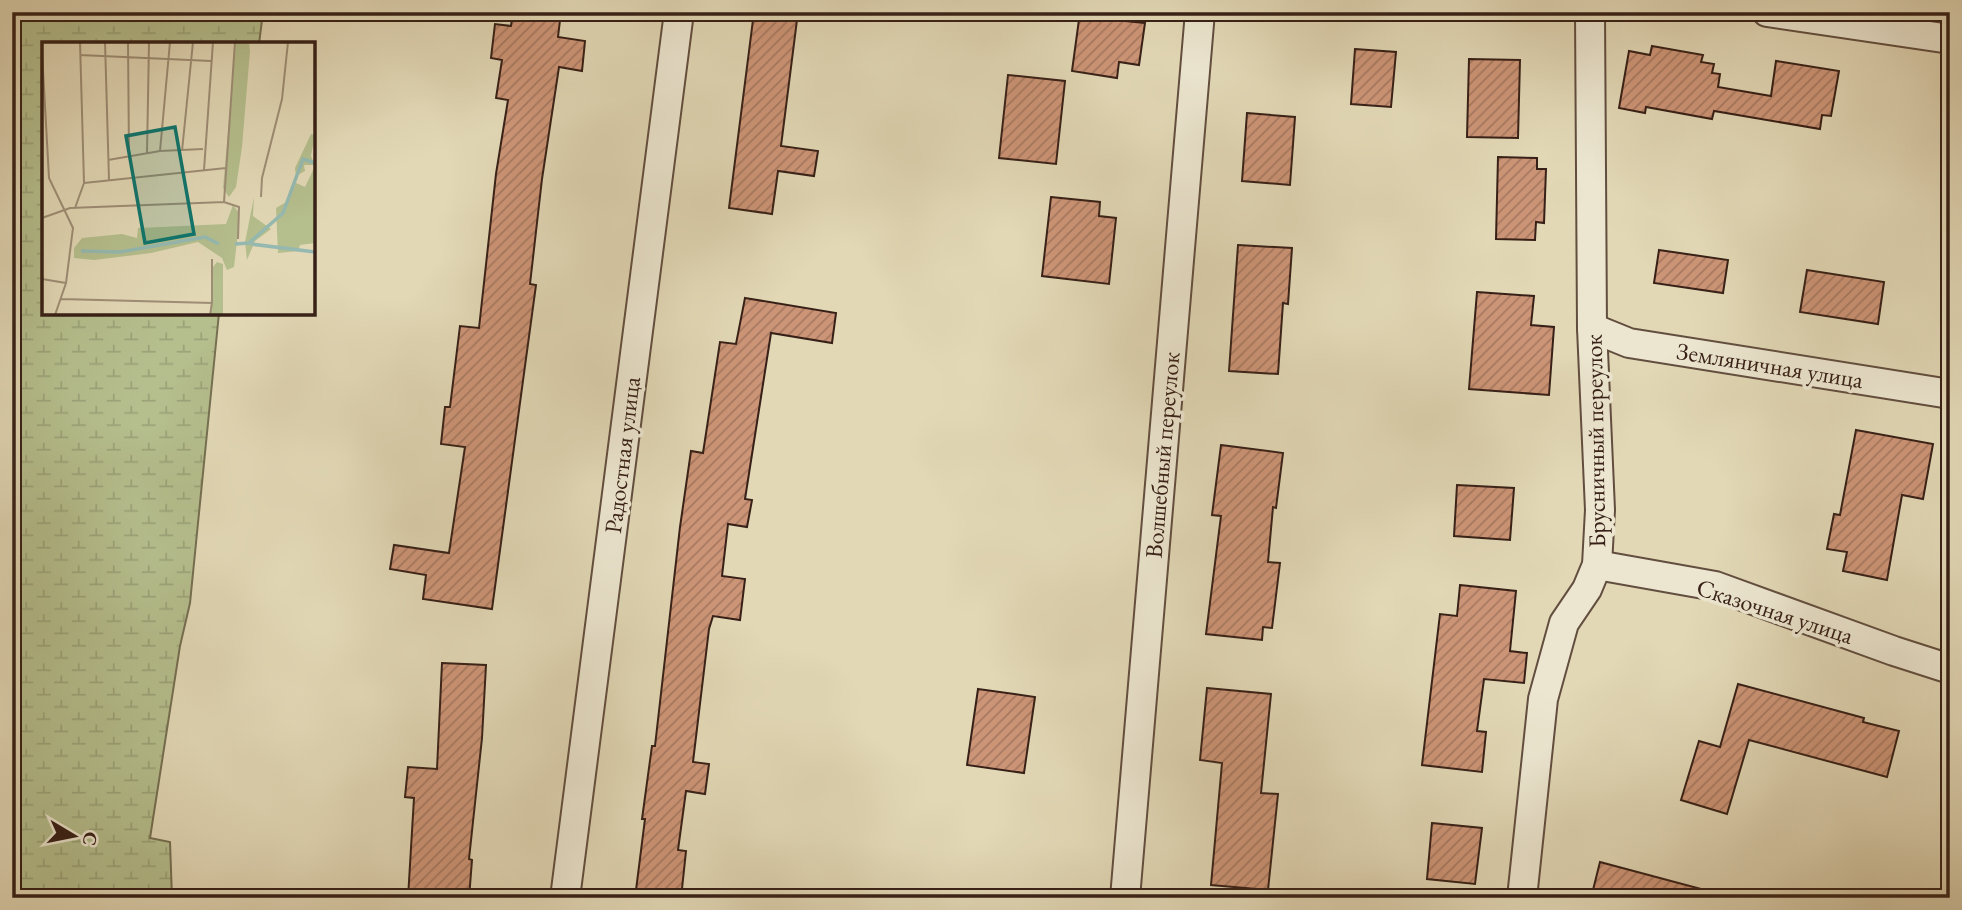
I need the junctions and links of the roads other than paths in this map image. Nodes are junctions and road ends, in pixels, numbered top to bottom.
1 (678, 12) edge
2 (1200, 12) edge
3 (1590, 12) edge
4 (1767, 12) edge
5 (1950, 39) edge
6 (1592, 328) junction
7 (1950, 394) edge
8 (1597, 565) junction
9 (1950, 669) edge
10 (565, 898) edge
11 (1125, 898) edge
12 (1522, 898) edge

1 - 10 street, Радостная улица
2 - 11 street, Волшебный переулок
3 - 6 street, Брусничный переулок
4 - 5 street
6 - 7 street, Земляничная улица
6 - 8 street, Брусничный переулок
8 - 9 street, Сказочная улица
8 - 12 street, Брусничный переулок

